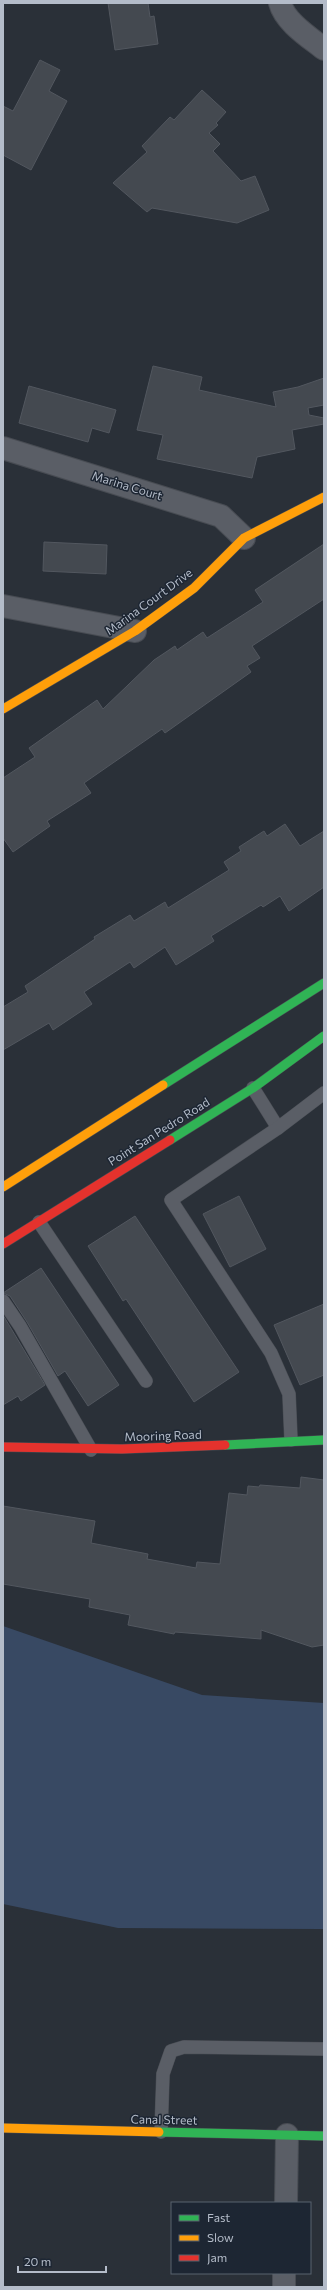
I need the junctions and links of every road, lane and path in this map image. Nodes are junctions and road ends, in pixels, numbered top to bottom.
1 (280, 3) edge
2 (324, 49) edge
3 (3, 448) edge
4 (324, 497) edge
5 (244, 538) junction
6 (3, 606) edge
7 (135, 631) junction
8 (3, 709) edge
9 (324, 983) edge
10 (324, 1036) edge
11 (253, 1088) junction
12 (324, 1093) edge
13 (278, 1128) junction
14 (3, 1187) edge
15 (39, 1222) junction
16 (3, 1244) edge
17 (3, 1301) edge
18 (146, 1381) dead end
19 (291, 1440) junction
20 (324, 1440) edge
21 (3, 1447) edge
22 (91, 1450) junction
23 (324, 2049) edge
24 (3, 2128) edge
25 (162, 2132) junction
26 (288, 2135) junction
27 (324, 2136) edge
28 (286, 2202) edge
29 (284, 2274) edge
30 (284, 2287) edge

1 - 2 street
3 - 5 street, Marina Court
4 - 5 street, Marina Court Drive
5 - 7 street, Marina Court Drive
6 - 7 street
7 - 8 street, Marina Court Drive
9 - 14 street
10 - 11 street, Point San Pedro Road
11 - 13 lane
11 - 15 street, Point San Pedro Road
12 - 13 lane
13 - 19 lane
15 - 16 street, Point San Pedro Road
15 - 18 lane
17 - 22 lane
19 - 20 street, Mooring Road
19 - 22 street, Mooring Road
21 - 22 street, Mooring Road
23 - 25 lane
24 - 25 street, Canal Street
25 - 26 street, Canal Street
26 - 27 street, Canal Street
26 - 28 street
29 - 30 street

